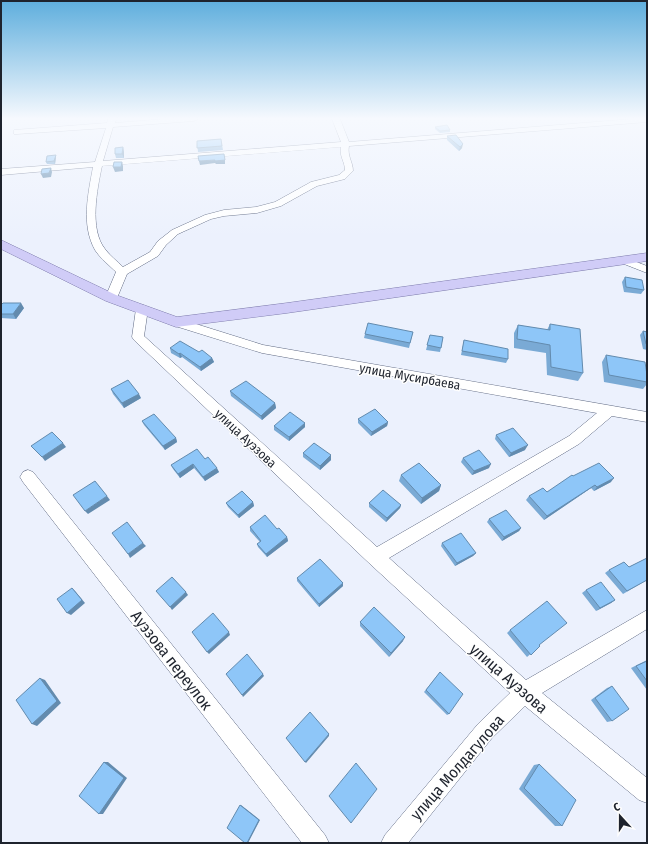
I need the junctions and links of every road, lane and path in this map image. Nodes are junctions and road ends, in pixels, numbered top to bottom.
1 (100, 158) edge
2 (168, 158) edge
3 (346, 158) edge
4 (98, 164) junction
5 (1, 172) edge
6 (1, 244) edge
7 (647, 257) edge
8 (623, 260) junction
9 (647, 270) edge
10 (122, 272) junction
11 (111, 298) junction
12 (142, 309) junction
13 (176, 322) junction
14 (609, 411) junction
15 (647, 417) edge
16 (28, 477) dead end
17 (376, 557) junction
18 (647, 619) edge
19 (525, 692) junction
20 (647, 792) edge
21 (317, 843) edge
22 (393, 843) edge

1 - 4 street
2 - 4 street
3 - 10 street
4 - 5 street
4 - 10 street
6 - 11 main road
7 - 8 main road
8 - 9 street
8 - 13 main road
10 - 11 street
11 - 12 main road
12 - 13 main road
12 - 17 street, улица Ауэзова
13 - 14 street, улица Мусирбаева
14 - 15 street, улица Мусирбаева
14 - 17 street
16 - 21 street, Ауэзова переулок
17 - 19 street, улица Ауэзова
18 - 19 street, улица Молдагулова
19 - 20 street, улица Ауэзова
19 - 22 street, улица Молдагулова

